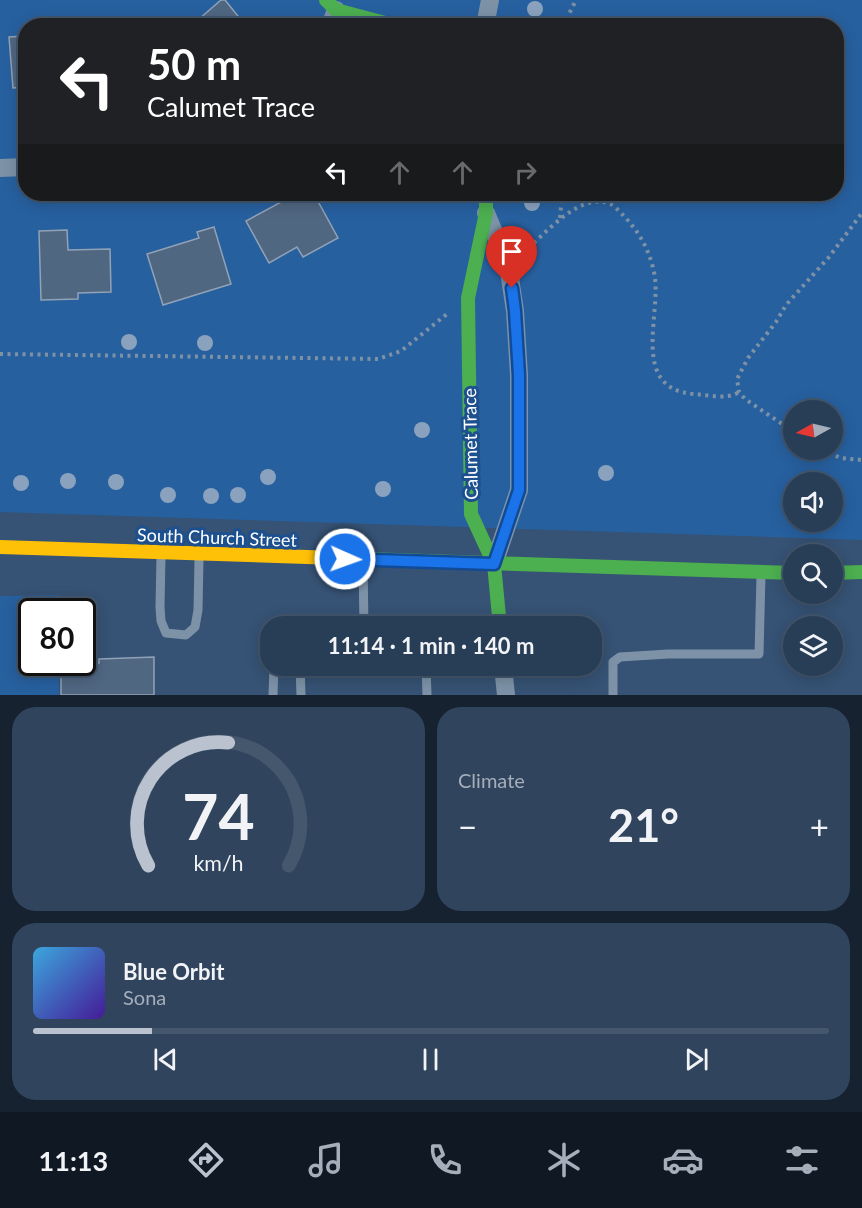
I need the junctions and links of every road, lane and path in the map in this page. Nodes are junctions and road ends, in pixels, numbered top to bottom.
1 (490, 0) edge
2 (576, 0) edge
3 (331, 12) edge
4 (360, 18) edge
5 (487, 18) edge
6 (567, 18) edge
7 (18, 167) edge
8 (0, 168) edge
9 (486, 201) edge
10 (561, 201) edge
11 (486, 213) junction
12 (862, 213) edge
13 (560, 218) junction
14 (520, 256) dead end
15 (452, 310) dead end
16 (0, 354) edge
17 (739, 392) junction
18 (783, 425) edge
19 (843, 458) edge
20 (862, 460) edge
21 (0, 548) edge
22 (161, 553) junction
23 (199, 554) junction
24 (363, 559) junction
25 (494, 564) junction
26 (862, 572) edge
27 (761, 573) junction
28 (783, 573) edge
29 (843, 573) edge
30 (364, 616) edge
31 (499, 616) edge
32 (274, 676) edge
33 (300, 676) edge
34 (426, 676) edge
35 (504, 676) edge
36 (273, 695) edge
37 (301, 695) edge
38 (427, 695) edge
39 (506, 695) edge
40 (613, 695) edge

1 - 5 street
2 - 6 path
3 - 4 main road
7 - 8 street
9 - 11 main road, Calumet Trace
10 - 13 path
11 - 25 main road, Calumet Trace
11 - 25 street, Calumet Trace
12 - 17 path
13 - 14 path
13 - 17 path
15 - 16 path
17 - 18 path
19 - 20 path
21 - 22 main road, South Church Street
22 - 23 main road, South Church Street
22 - 23 lane
23 - 24 main road, South Church Street
24 - 25 main road, South Church Street
24 - 30 lane
25 - 27 main road, South Church Street
25 - 31 main road
26 - 29 main road
27 - 28 main road, South Church Street
27 - 40 lane
32 - 36 lane
33 - 37 lane
34 - 38 lane
35 - 39 street

